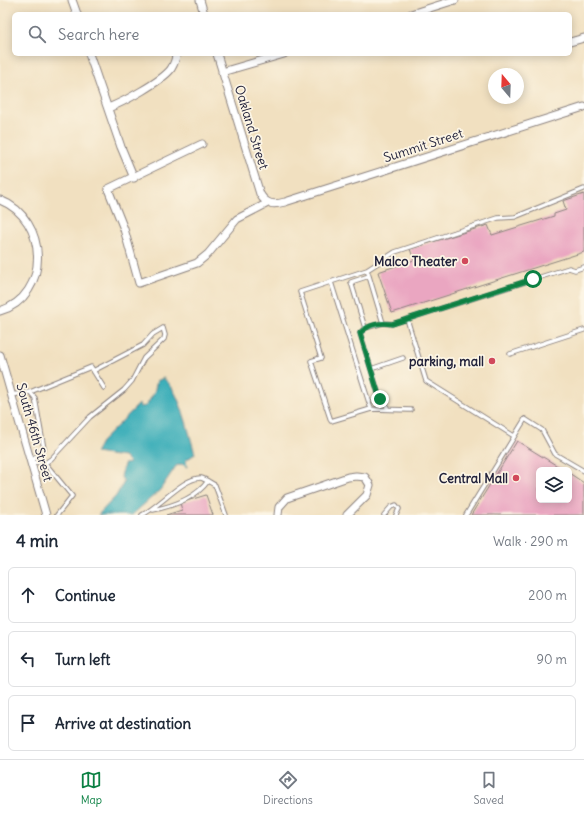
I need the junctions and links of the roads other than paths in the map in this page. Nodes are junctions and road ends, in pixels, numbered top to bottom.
1 (72, 0) edge
2 (200, 0) edge
3 (455, 0) edge
4 (76, 12) edge
5 (203, 12) edge
6 (417, 12) edge
7 (584, 38) edge
8 (572, 41) edge
9 (90, 56) edge
10 (176, 56) edge
11 (218, 56) edge
12 (277, 56) edge
13 (222, 72) junction
14 (584, 107) edge
15 (108, 108) junction
16 (202, 144) dead end
17 (134, 178) junction
18 (584, 189) edge
19 (0, 200) edge
20 (268, 203) junction
21 (584, 267) edge
22 (367, 270) junction
23 (369, 276) junction
24 (331, 282) junction
25 (0, 311) edge
26 (407, 319) junction
27 (383, 323) junction
28 (365, 328) junction
29 (584, 330) edge
30 (510, 354) dead end
31 (0, 356) edge
32 (403, 358) dead end
33 (371, 368) junction
34 (93, 371) junction
35 (104, 388) dead end
36 (30, 392) junction
37 (11, 395) junction
38 (387, 408) junction
39 (371, 409) junction
40 (411, 410) dead end
41 (514, 436) junction
42 (31, 462) junction
43 (45, 462) junction
44 (584, 471) edge
45 (208, 481) junction
46 (152, 511) junction
47 (46, 515) edge
48 (57, 515) edge
49 (142, 515) edge
50 (226, 515) edge
51 (278, 515) edge
52 (347, 515) edge
53 (384, 515) edge
54 (396, 515) edge
55 (466, 515) edge

1 - 4 street
2 - 5 street
3 - 6 street
7 - 8 street
9 - 15 street
10 - 15 street
11 - 13 street, Oakland Street
12 - 13 street
13 - 20 street, Oakland Street
14 - 20 street, Summit Street
15 - 17 street
16 - 17 street
17 - 20 street
18 - 22 lane
19 - 25 street
21 - 26 lane
22 - 23 lane
22 - 24 lane
23 - 27 lane
23 - 28 lane
24 - 39 lane
24 - 39 lane
26 - 27 lane
26 - 41 lane
27 - 28 lane
28 - 33 lane
29 - 30 lane
31 - 37 street, South 46th Street
32 - 33 lane
33 - 38 lane
34 - 35 lane
34 - 36 lane
34 - 43 lane
36 - 37 lane
36 - 42 lane
37 - 42 street, South 46th Street
38 - 39 lane
38 - 40 lane
41 - 44 lane
41 - 55 lane
42 - 43 lane
42 - 47 street, South 46th Street
43 - 48 lane
45 - 46 lane
45 - 46 lane
45 - 50 lane
46 - 49 lane
51 - 52 street
53 - 54 lane

